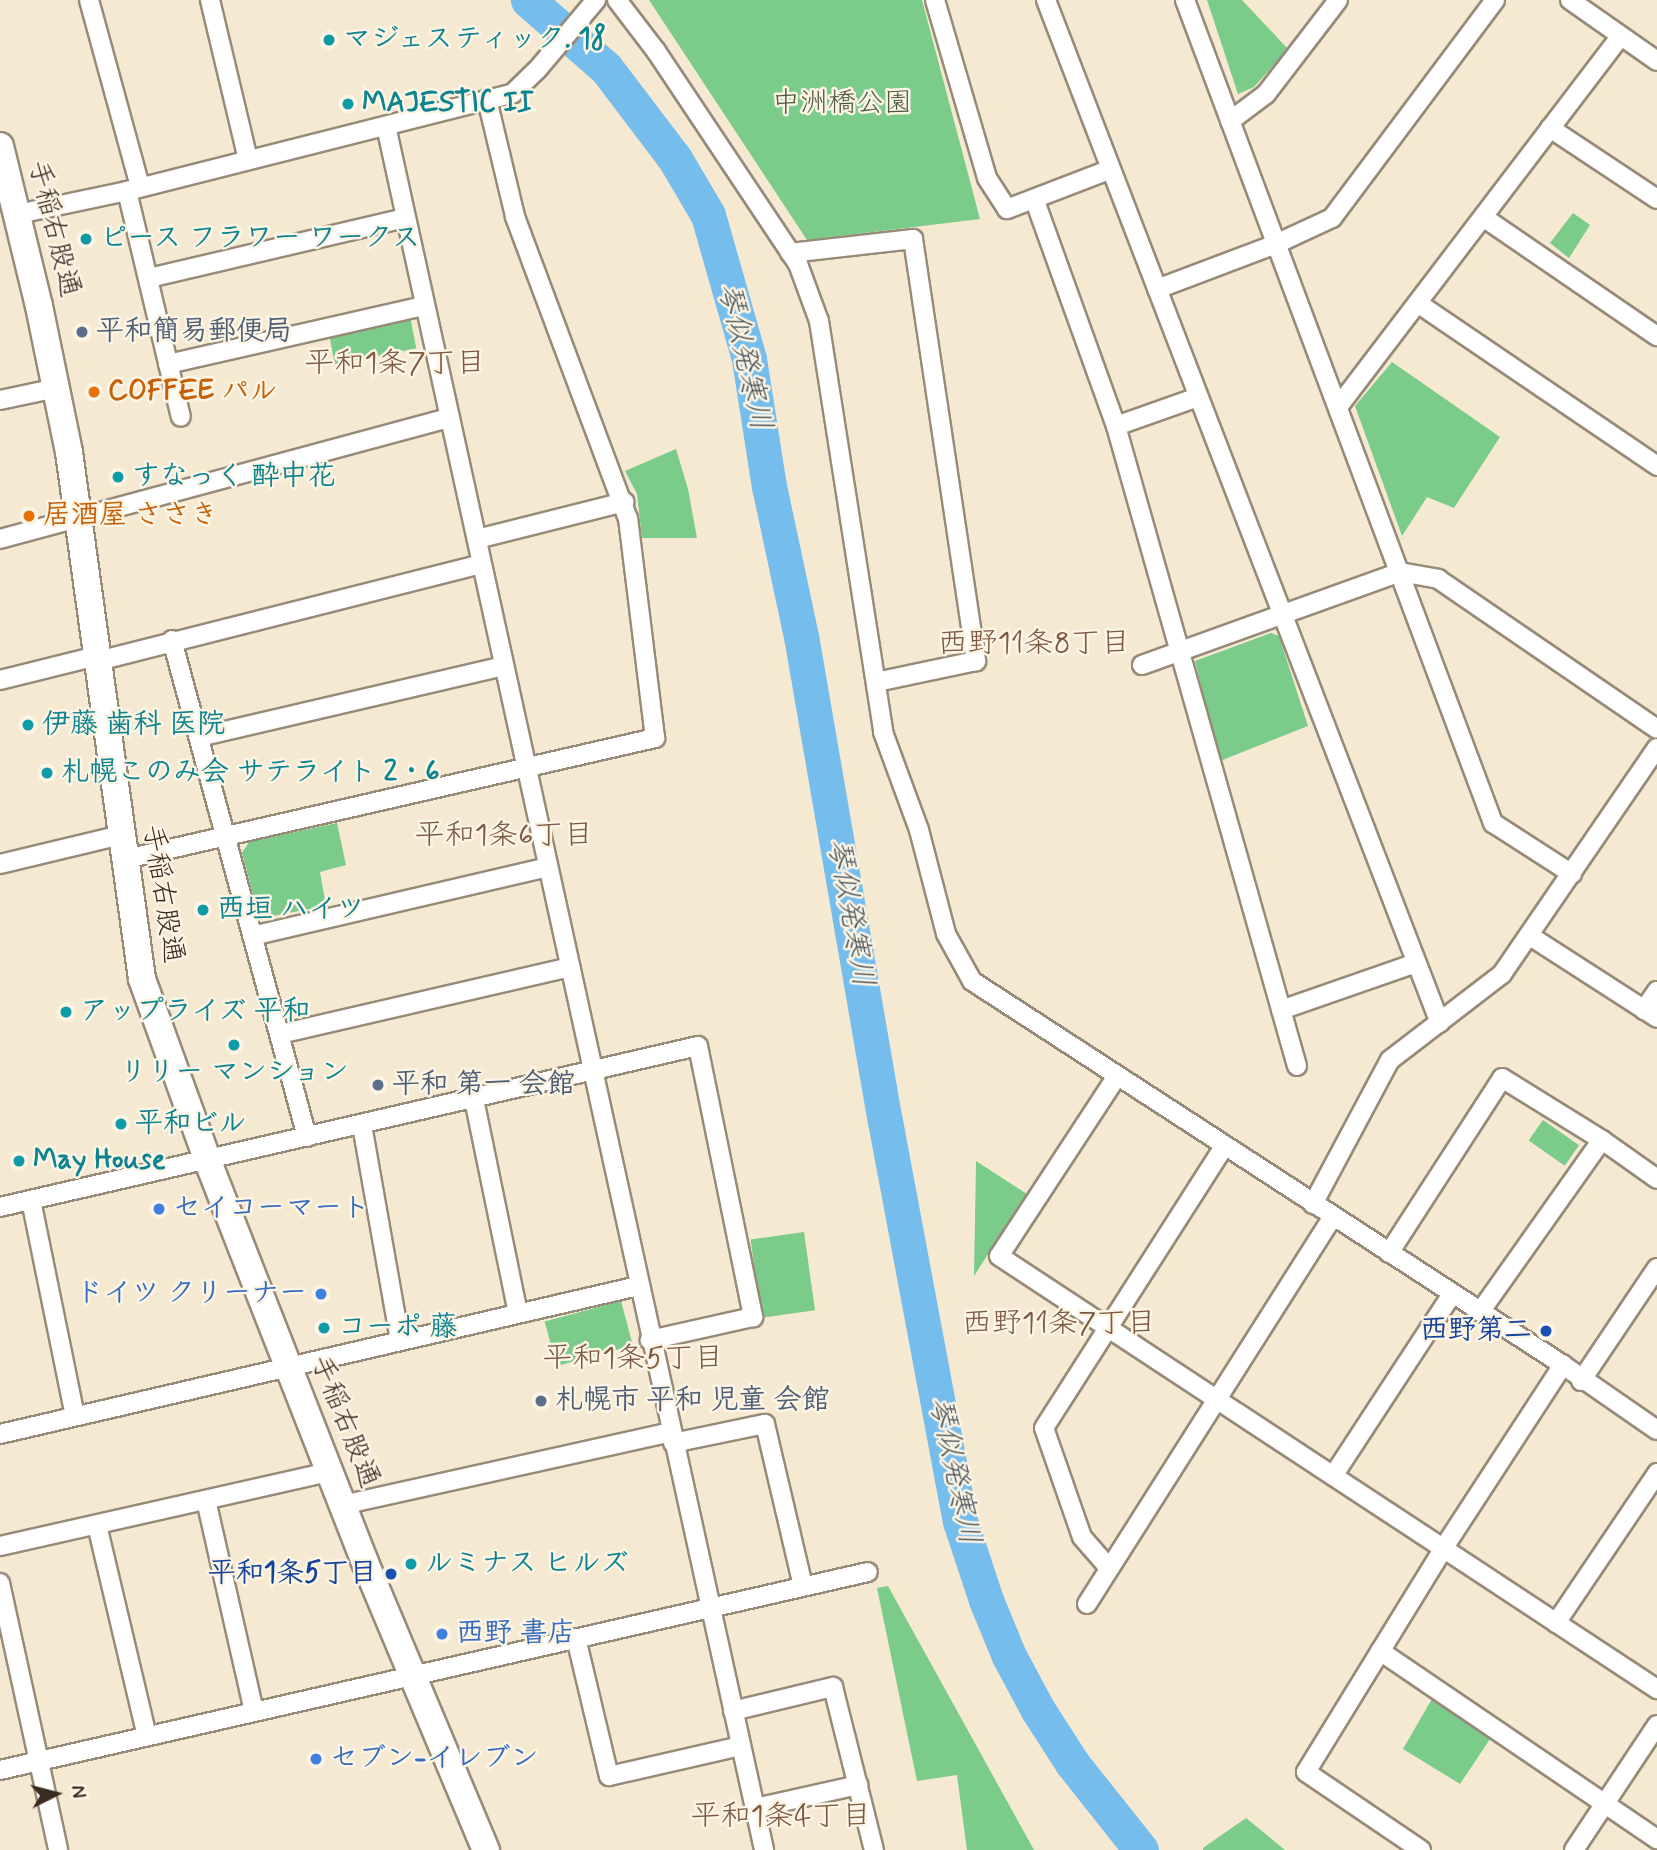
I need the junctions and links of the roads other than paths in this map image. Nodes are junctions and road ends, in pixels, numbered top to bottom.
1 (89, 0) edge
2 (210, 0) edge
3 (596, 0) edge
4 (617, 0) edge
5 (935, 0) edge
6 (1046, 0) edge
7 (1185, 0) edge
8 (1338, 0) edge
9 (1495, 0) edge
10 (1570, 0) edge
11 (1620, 37) junction
12 (1655, 57) edge
13 (487, 99) junction
14 (1230, 121) junction
15 (386, 125) junction
16 (1550, 128) junction
17 (0, 146) edge
18 (248, 159) junction
19 (1111, 169) junction
20 (133, 189) junction
21 (1657, 199) edge
22 (1035, 201) junction
23 (9, 217) edge
24 (1483, 217) junction
25 (405, 218) junction
26 (1276, 244) junction
27 (790, 253) junction
28 (149, 278) junction
29 (1157, 289) junction
30 (1419, 304) junction
31 (424, 306) junction
32 (1657, 336) edge
33 (168, 365) junction
34 (57, 388) junction
35 (1198, 397) junction
36 (0, 400) edge
37 (1338, 407) junction
38 (181, 417) dead end
39 (450, 418) junction
40 (1116, 426) junction
41 (1657, 466) edge
42 (624, 502) junction
43 (80, 519) junction
44 (0, 539) edge
45 (477, 539) junction
46 (481, 564) junction
47 (1401, 572) junction
48 (1284, 615) junction
49 (172, 640) junction
50 (1181, 654) junction
51 (97, 658) junction
52 (504, 666) junction
53 (1142, 666) dead end
54 (0, 680) edge
55 (876, 682) junction
56 (1657, 729) edge
57 (199, 737) junction
58 (1657, 748) edge
59 (528, 768) junction
60 (226, 836) junction
61 (123, 847) junction
62 (0, 864) edge
63 (548, 867) junction
64 (1572, 874) junction
65 (252, 936) junction
66 (1530, 936) junction
67 (1416, 963) junction
68 (570, 967) junction
69 (1657, 991) edge
70 (1281, 1010) junction
71 (1651, 1014) edge
72 (1440, 1023) junction
73 (280, 1034) junction
74 (1297, 1066) dead end
75 (593, 1071) junction
76 (1117, 1076) junction
77 (474, 1099) junction
78 (362, 1125) junction
79 (307, 1137) junction
80 (1602, 1140) junction
81 (1224, 1146) junction
82 (207, 1159) junction
83 (1657, 1179) edge
84 (31, 1200) junction
85 (1313, 1204) junction
86 (0, 1207) edge
87 (1333, 1217) junction
88 (1389, 1253) junction
89 (1657, 1268) edge
90 (638, 1286) junction
91 (1452, 1294) junction
92 (1480, 1312) junction
93 (518, 1314) junction
94 (1109, 1329) junction
95 (400, 1340) junction
96 (650, 1340) junction
97 (287, 1365) junction
98 (1563, 1366) junction
99 (1581, 1381) junction
100 (1216, 1399) junction
101 (75, 1416) junction
102 (1657, 1430) edge
103 (0, 1434) edge
104 (672, 1438) junction
105 (330, 1472) junction
106 (1657, 1473) edge
107 (1333, 1476) junction
108 (206, 1500) junction
109 (342, 1505) junction
110 (97, 1525) junction
111 (0, 1546) edge
112 (1443, 1549) junction
113 (1110, 1568) junction
114 (868, 1572) dead end
115 (0, 1583) edge
116 (803, 1586) junction
117 (1087, 1604) dead end
118 (710, 1607) junction
119 (1556, 1623) junction
120 (576, 1638) junction
121 (1380, 1651) junction
122 (412, 1676) junction
123 (1657, 1689) edge
124 (733, 1711) junction
125 (254, 1712) junction
126 (1657, 1725) edge
127 (146, 1736) junction
128 (741, 1746) junction
129 (39, 1760) junction
130 (0, 1770) edge
131 (858, 1785) junction
132 (1605, 1804) junction
133 (755, 1808) junction
134 (1657, 1839) edge
135 (58, 1850) edge
136 (486, 1850) edge
137 (764, 1850) edge
138 (874, 1850) edge
139 (1421, 1850) edge
140 (1574, 1850) edge

1 - 20 street
2 - 18 street
3 - 13 street
4 - 27 street
5 - 22 street
6 - 19 street
7 - 14 street
8 - 14 street
9 - 26 street
10 - 11 street
11 - 12 street
11 - 16 street
13 - 15 street
13 - 42 street
14 - 26 street
15 - 18 street
15 - 25 street
16 - 21 street
16 - 24 street
17 - 23 street, 手稲右股通
18 - 20 street
19 - 22 street
19 - 29 street
20 - 23 street
20 - 28 street
22 - 40 street
23 - 34 street, 手稲右股通
24 - 30 street
24 - 32 street
25 - 28 street
25 - 31 street
26 - 29 street
26 - 37 street
27 - 55 street
27 - 55 street
28 - 33 street
29 - 35 street
30 - 37 street
30 - 41 street
31 - 33 street
31 - 39 street
33 - 38 street
34 - 36 street
34 - 43 street, 手稲右股通
35 - 40 street
35 - 48 street
37 - 47 street
39 - 43 street
39 - 45 street
40 - 50 street
42 - 45 street
42 - 59 street
43 - 44 street
43 - 51 street, 手稲右股通
45 - 46 street
46 - 49 street
46 - 52 street
47 - 48 street
47 - 56 street
47 - 64 street
48 - 50 street
48 - 67 street
49 - 51 street
49 - 57 street
50 - 53 street
50 - 70 street
51 - 54 street
51 - 61 street, 手稲右股通
52 - 57 street
52 - 59 street
55 - 76 street
57 - 60 street
58 - 64 street
59 - 60 street
59 - 63 street
60 - 61 street
60 - 65 street
61 - 62 street
61 - 82 street, 手稲右股通
63 - 65 street
63 - 68 street
64 - 66 street
65 - 73 street
66 - 71 street
66 - 72 street
67 - 70 street
67 - 72 street
68 - 73 street
68 - 75 street
69 - 71 street
70 - 74 street
72 - 85 street
73 - 79 street
75 - 77 street
75 - 90 street
75 - 96 street
76 - 81 street
76 - 94 street
77 - 78 street
77 - 93 street
78 - 79 street
78 - 95 street
79 - 82 street
80 - 83 street
80 - 88 street
80 - 92 street
81 - 85 street
81 - 94 street
82 - 84 street
82 - 97 street, 手稲右股通
84 - 86 street
84 - 101 street
85 - 87 street
87 - 88 street
87 - 100 street
88 - 91 street
89 - 99 street
90 - 93 street
90 - 96 street
91 - 92 street
91 - 107 street
92 - 98 street
93 - 95 street
94 - 100 street
94 - 113 street
95 - 97 street
96 - 104 street
97 - 101 street
97 - 105 street, 手稲右股通
98 - 99 street
98 - 112 street
99 - 102 street
100 - 107 street
100 - 113 street
101 - 103 street
104 - 109 street
104 - 116 street
104 - 118 street
105 - 108 street
105 - 109 street, 手稲右股通
106 - 119 street
107 - 112 street
108 - 110 street
108 - 125 street
109 - 122 street, 手稲右股通
110 - 111 street
110 - 127 street
112 - 119 street
112 - 121 street
113 - 117 street
114 - 116 street
115 - 129 street
116 - 118 street
118 - 120 street
118 - 124 street
119 - 123 street
120 - 122 street
120 - 128 street
121 - 132 street
121 - 139 street
122 - 125 street
122 - 136 street, 手稲右股通
124 - 128 street
124 - 131 street
125 - 127 street
126 - 132 street
127 - 129 street
128 - 133 street
129 - 130 street
129 - 135 street
131 - 133 street
131 - 138 street
132 - 134 street
132 - 140 street
133 - 137 street

